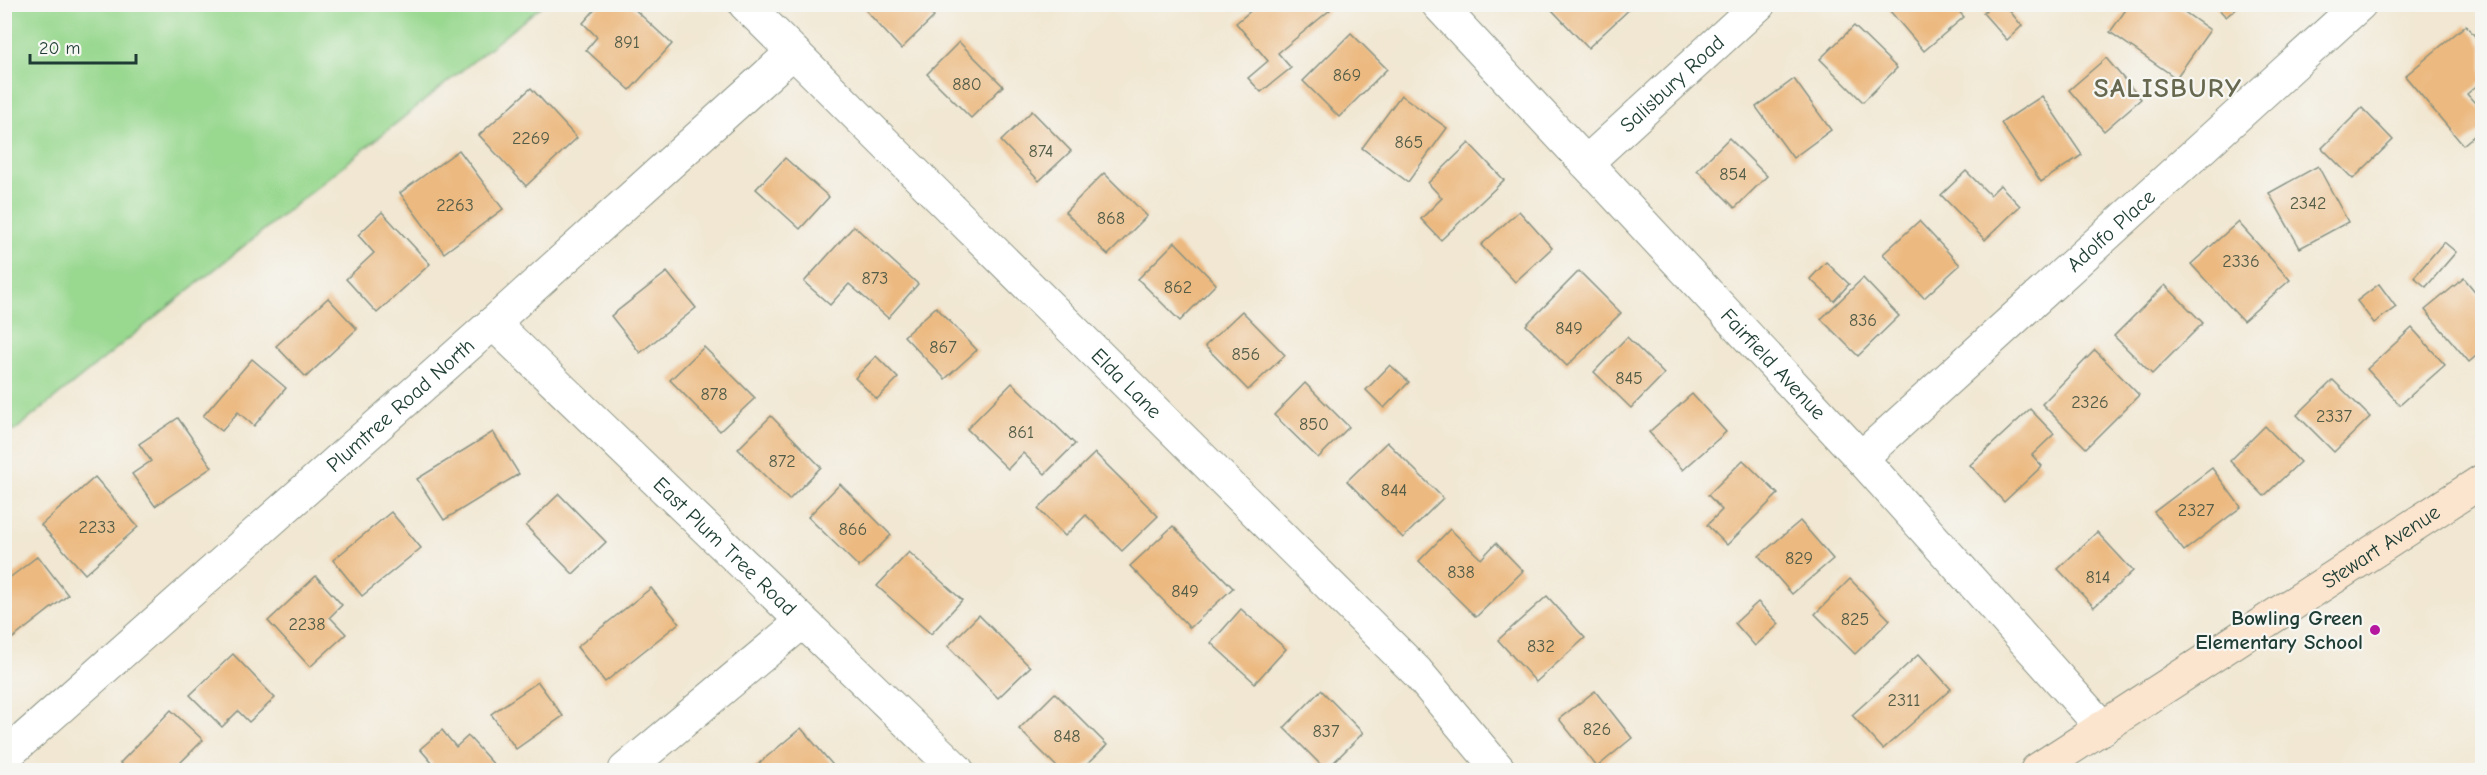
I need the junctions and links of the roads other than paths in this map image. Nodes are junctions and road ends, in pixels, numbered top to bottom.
1 (745, 4) edge
2 (1438, 4) edge
3 (1759, 4) edge
4 (2360, 4) edge
5 (793, 52) junction
6 (1586, 163) junction
7 (493, 323) junction
8 (1861, 458) junction
9 (2482, 481) edge
10 (802, 622) junction
11 (2103, 728) junction
12 (4, 757) edge
13 (625, 771) edge
14 (957, 771) edge
15 (1498, 771) edge
16 (2037, 771) edge

1 - 5 street, Elda Lane
2 - 6 street, Fairfield Avenue
3 - 6 street, Salisbury Road
4 - 8 street, Adolfo Place
5 - 7 street, Plumtree Road North
5 - 15 street, Elda Lane
6 - 8 street, Fairfield Avenue
7 - 10 street, East Plum Tree Road
7 - 12 street, Plumtree Road North
8 - 11 street, Fairfield Avenue
9 - 11 street, Stewart Avenue
10 - 13 street
10 - 14 street, East Plum Tree Road
11 - 16 street, Stewart Avenue

